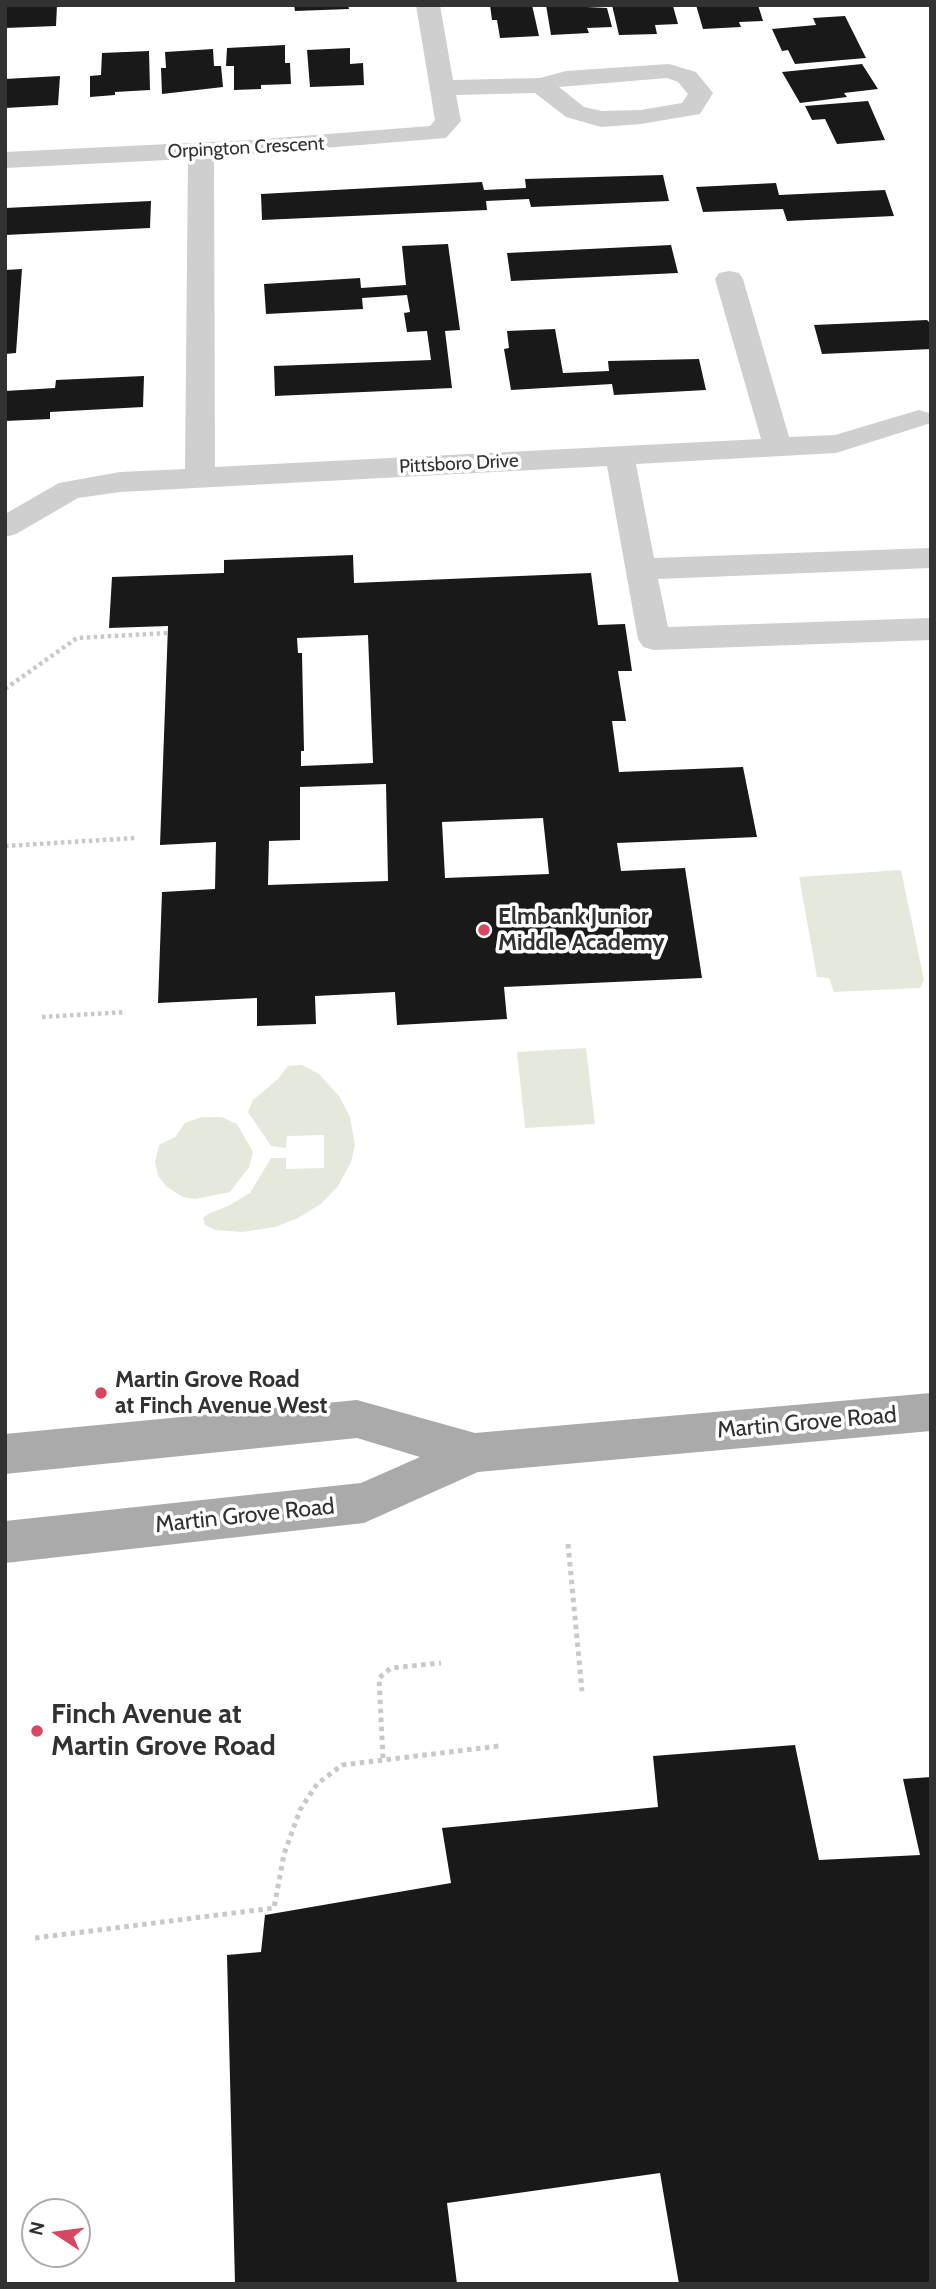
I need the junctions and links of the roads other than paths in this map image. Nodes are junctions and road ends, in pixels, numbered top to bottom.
1 (428, 5) edge
2 (541, 85) junction
3 (444, 88) junction
4 (201, 151) junction
5 (5, 160) edge
6 (729, 279) dead end
7 (919, 419) dead end
8 (778, 448) junction
9 (620, 456) junction
10 (200, 476) junction
11 (5, 527) edge
12 (931, 558) edge
13 (640, 569) junction
14 (931, 629) edge
15 (931, 1412) edge
16 (475, 1453) junction
17 (5, 1454) edge
18 (5, 1542) edge

1 - 3 street, Orpington Crescent
2 - 2 street
2 - 3 street
3 - 4 street, Orpington Crescent
4 - 5 street, Orpington Crescent
4 - 10 street
6 - 8 street
7 - 8 street, Pittsboro Drive
8 - 9 street, Pittsboro Drive
9 - 10 street, Pittsboro Drive
9 - 13 street
10 - 11 street, Pittsboro Drive
12 - 13 street
13 - 14 street
15 - 16 main road, Martin Grove Road
16 - 17 main road, Martin Grove Road
16 - 18 main road, Martin Grove Road

